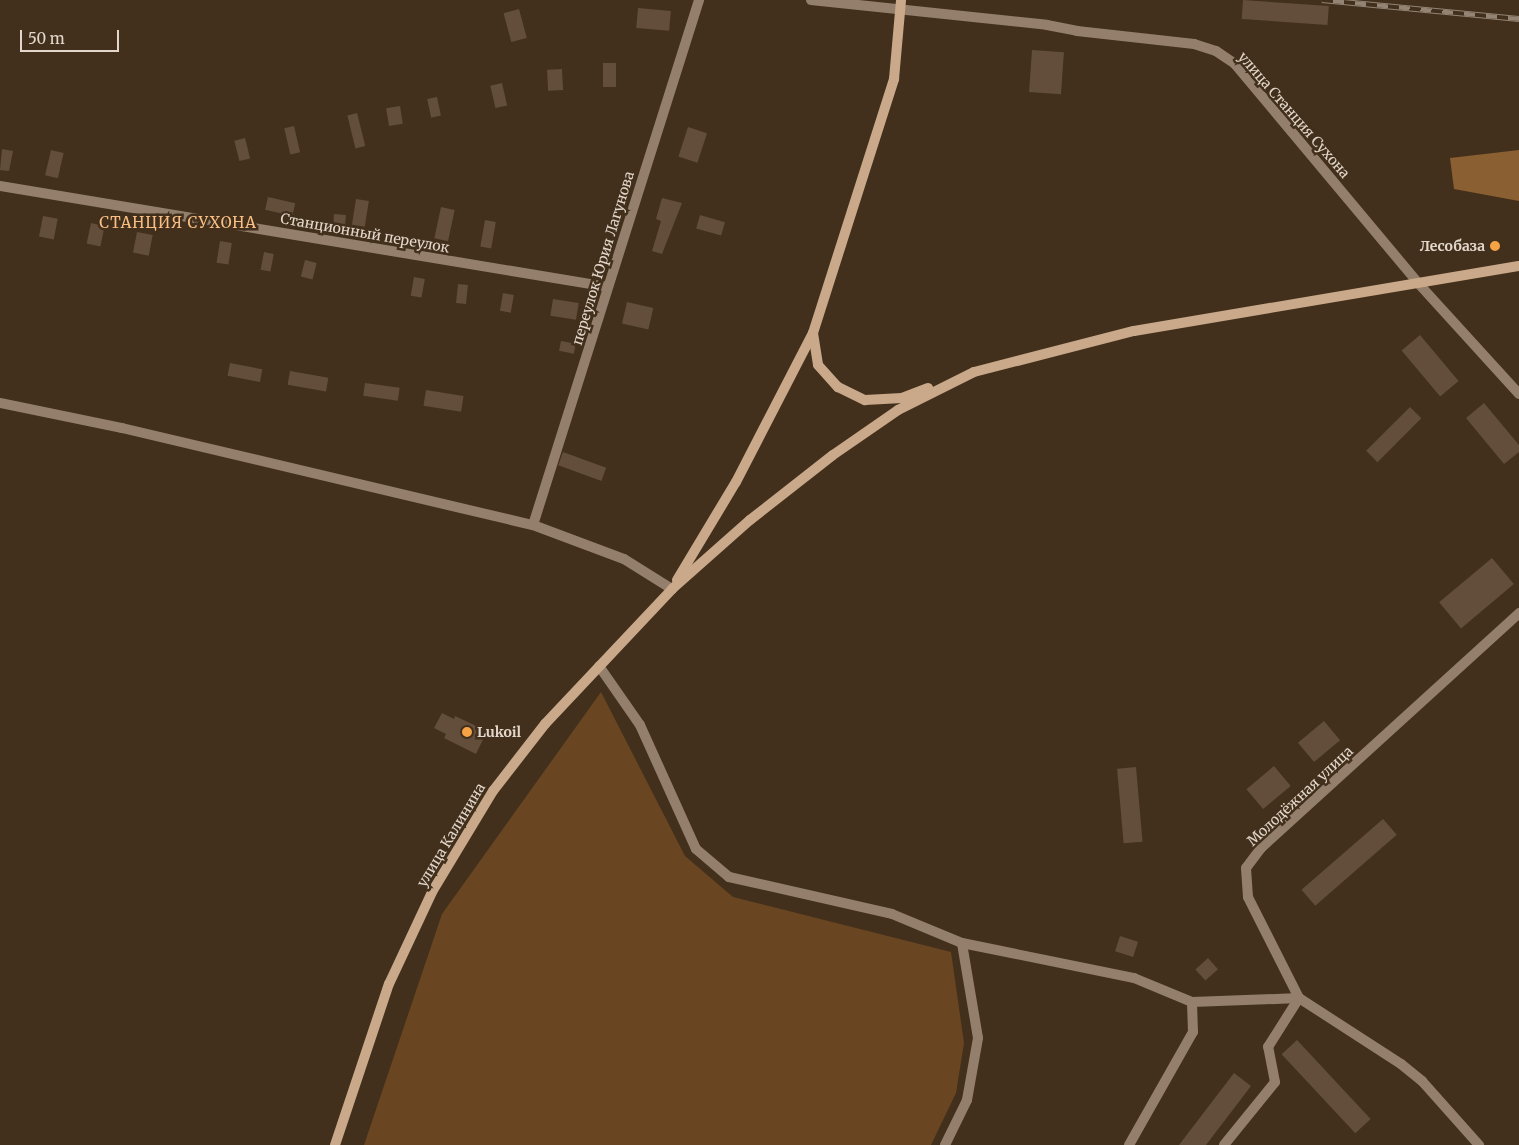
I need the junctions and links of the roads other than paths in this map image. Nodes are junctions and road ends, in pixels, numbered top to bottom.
1 (698, 0) edge
2 (811, 0) edge
3 (902, 0) edge
4 (0, 186) edge
5 (1519, 266) edge
6 (1418, 283) junction
7 (608, 287) junction
8 (814, 334) junction
9 (974, 372) junction
10 (1519, 394) edge
11 (0, 403) edge
12 (533, 525) junction
13 (672, 589) junction
14 (1519, 612) edge
15 (599, 666) junction
16 (962, 943) junction
17 (1299, 998) junction
18 (1192, 1002) junction
19 (335, 1145) edge
20 (945, 1145) edge
21 (1129, 1145) edge
22 (1224, 1145) edge
23 (1479, 1145) edge

1 - 7 street, переулок Юрия Лагунова
2 - 6 street, улица Станция Сухона
3 - 8 main road, bridge
4 - 7 street, Станционный переулок
5 - 6 main road
6 - 9 main road
6 - 10 street, улица Станция Сухона
7 - 12 street, переулок Юрия Лагунова
8 - 9 main road
8 - 13 main road
9 - 13 main road
11 - 12 street
12 - 13 street
13 - 15 main road, улица Калинина
14 - 17 street, Молодёжная улица
15 - 16 street
15 - 19 main road, улица Калинина
16 - 18 street
16 - 20 street
17 - 18 street
17 - 22 street
17 - 23 street
18 - 21 street

